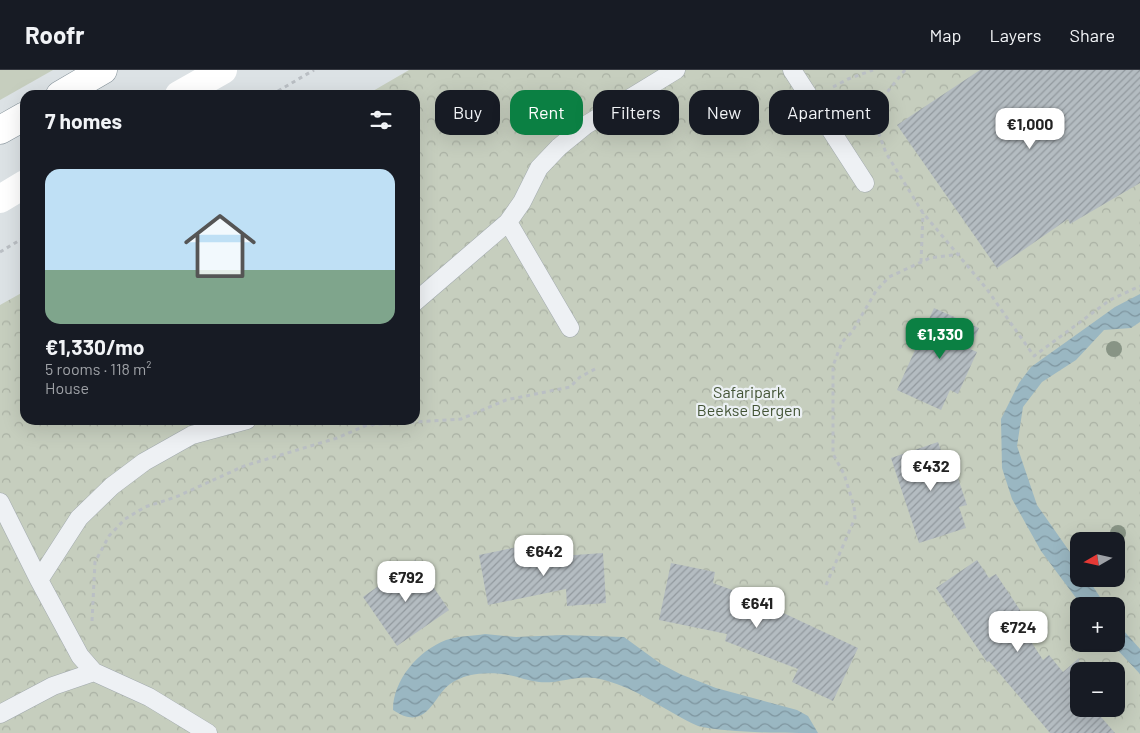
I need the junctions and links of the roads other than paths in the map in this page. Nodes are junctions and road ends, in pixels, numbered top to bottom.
1 (103, 70) edge
2 (223, 70) edge
3 (676, 70) edge
4 (792, 70) edge
5 (69, 90) edge
6 (188, 90) edge
7 (20, 119) edge
8 (0, 130) edge
9 (865, 183) dead end
10 (20, 187) edge
11 (0, 198) edge
12 (508, 222) junction
13 (420, 297) edge
14 (570, 328) dead end
15 (229, 425) edge
16 (0, 502) edge
17 (39, 580) junction
18 (94, 672) junction
19 (0, 714) edge
20 (208, 733) edge

1 - 5 main road
2 - 6 main road
3 - 12 lane
4 - 9 lane
7 - 8 main road
10 - 11 main road
12 - 13 lane
12 - 14 lane
15 - 17 lane
16 - 17 lane
17 - 18 lane
18 - 19 lane
18 - 20 lane

